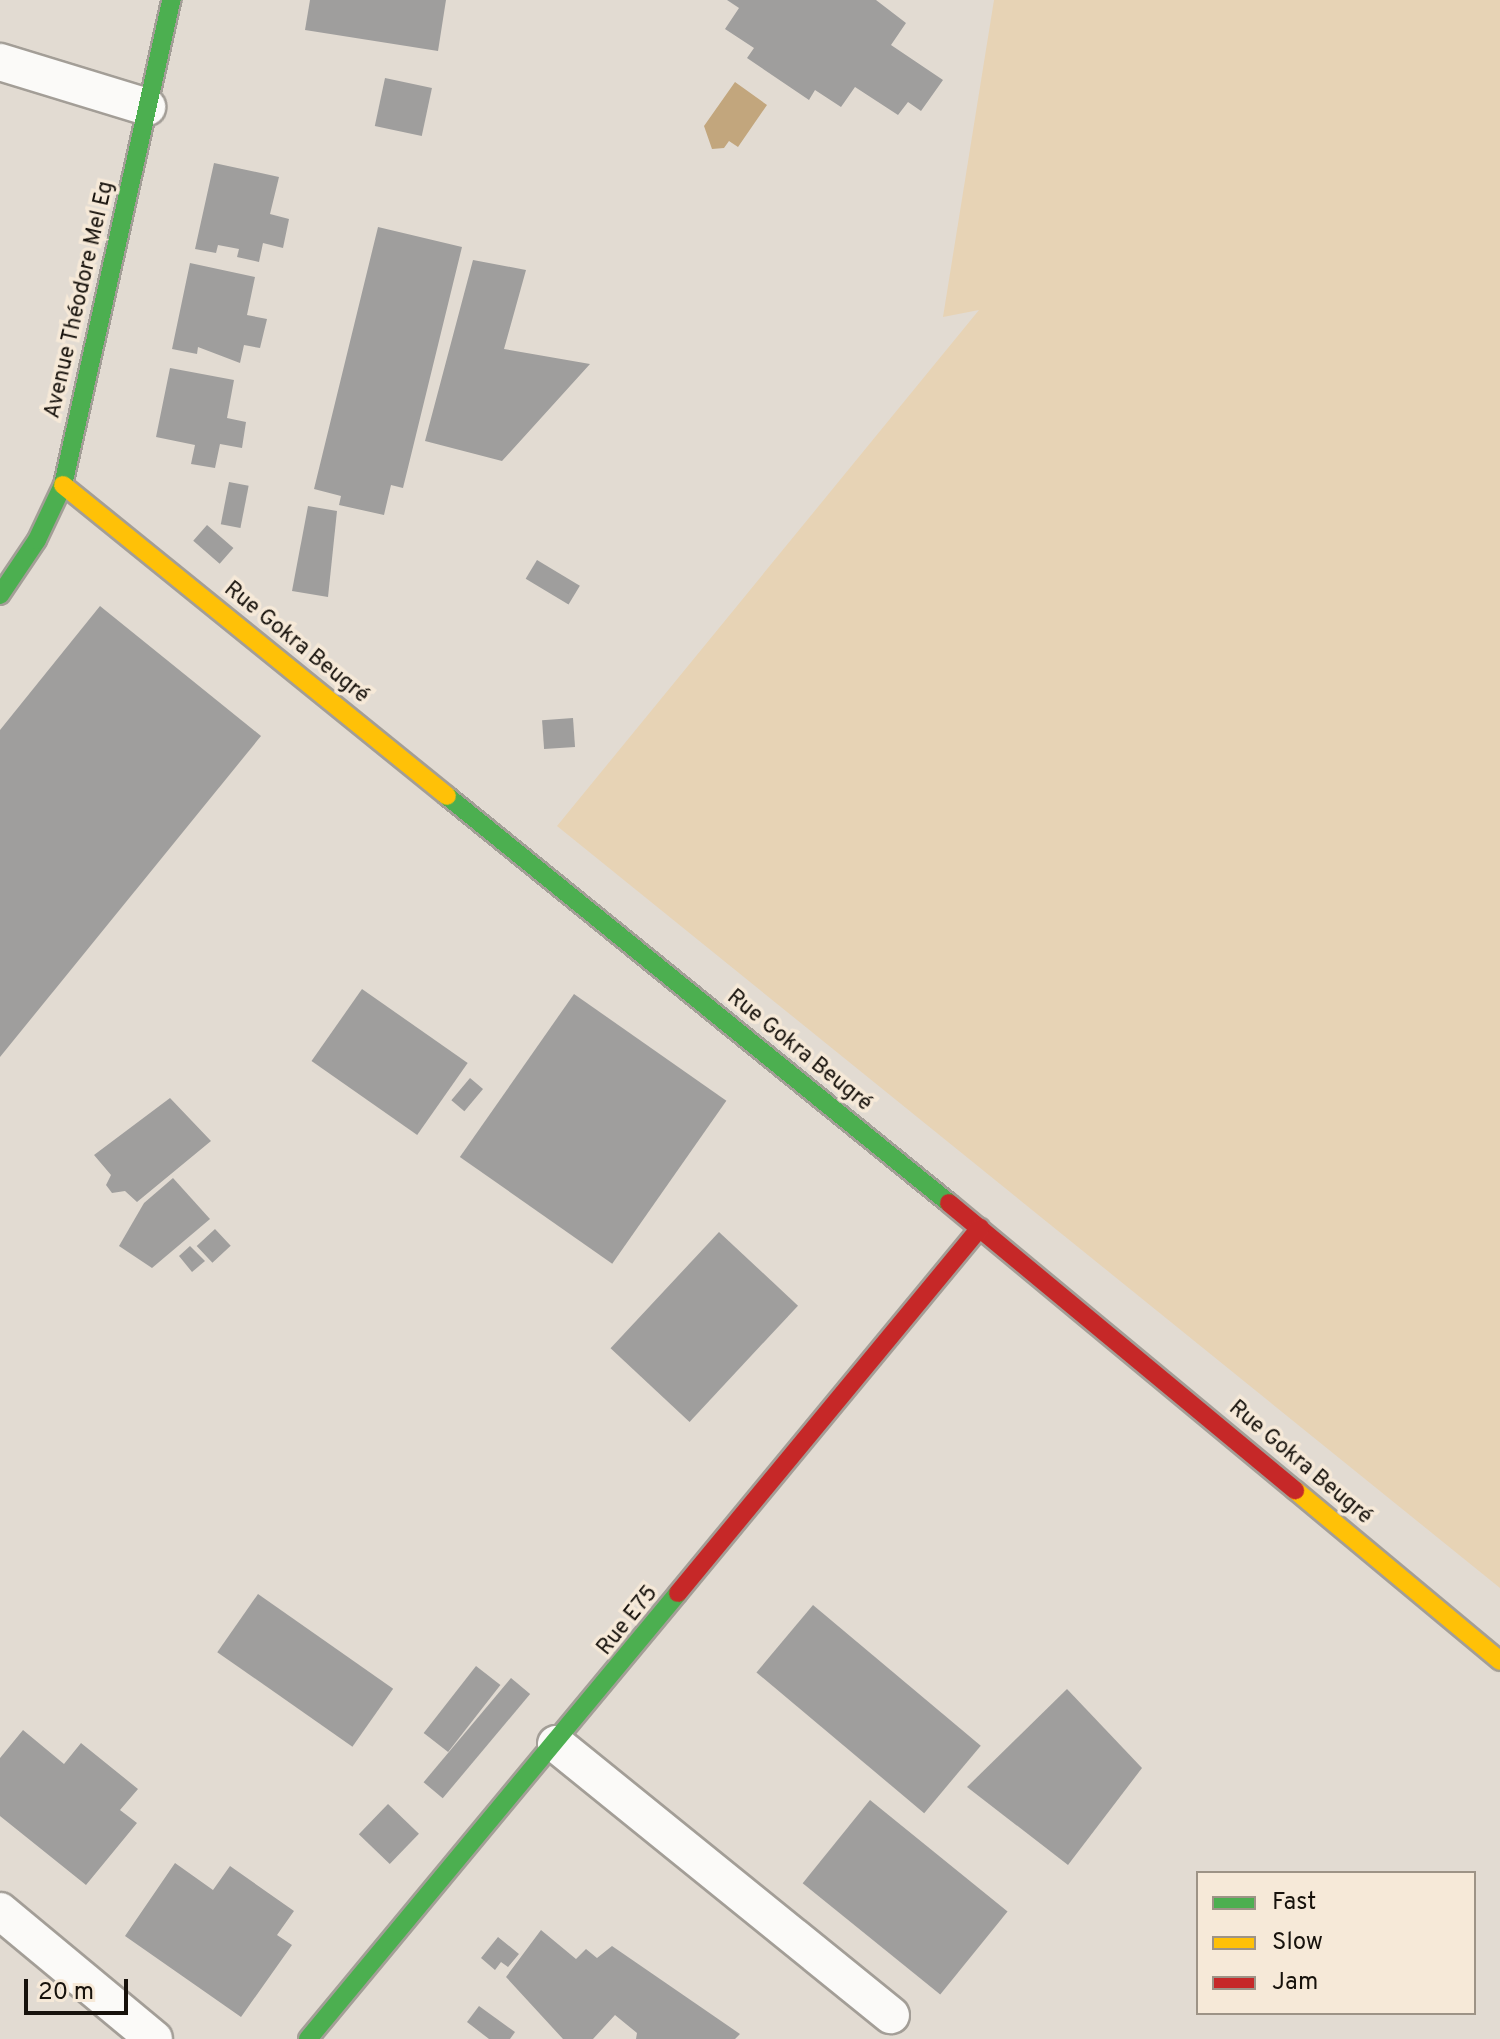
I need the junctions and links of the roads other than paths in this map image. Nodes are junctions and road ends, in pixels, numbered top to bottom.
1 (171, 0) edge
2 (0, 62) edge
3 (147, 107) junction
4 (63, 485) junction
5 (0, 595) edge
6 (980, 1228) junction
7 (1500, 1661) edge
8 (556, 1744) junction
9 (0, 1911) edge
10 (891, 2015) dead end
11 (154, 2039) edge
12 (308, 2039) edge

1 - 3 street, Avenue Théodore Mel Eg
2 - 3 street
3 - 4 street, Avenue Théodore Mel Eg
4 - 5 street, Avenue Théodore Mel Eg
4 - 6 street, Rue Gokra Beugré
6 - 7 street, Rue Gokra Beugré
6 - 8 street, Rue E75
8 - 10 street
8 - 12 street, Rue E75
9 - 11 street

